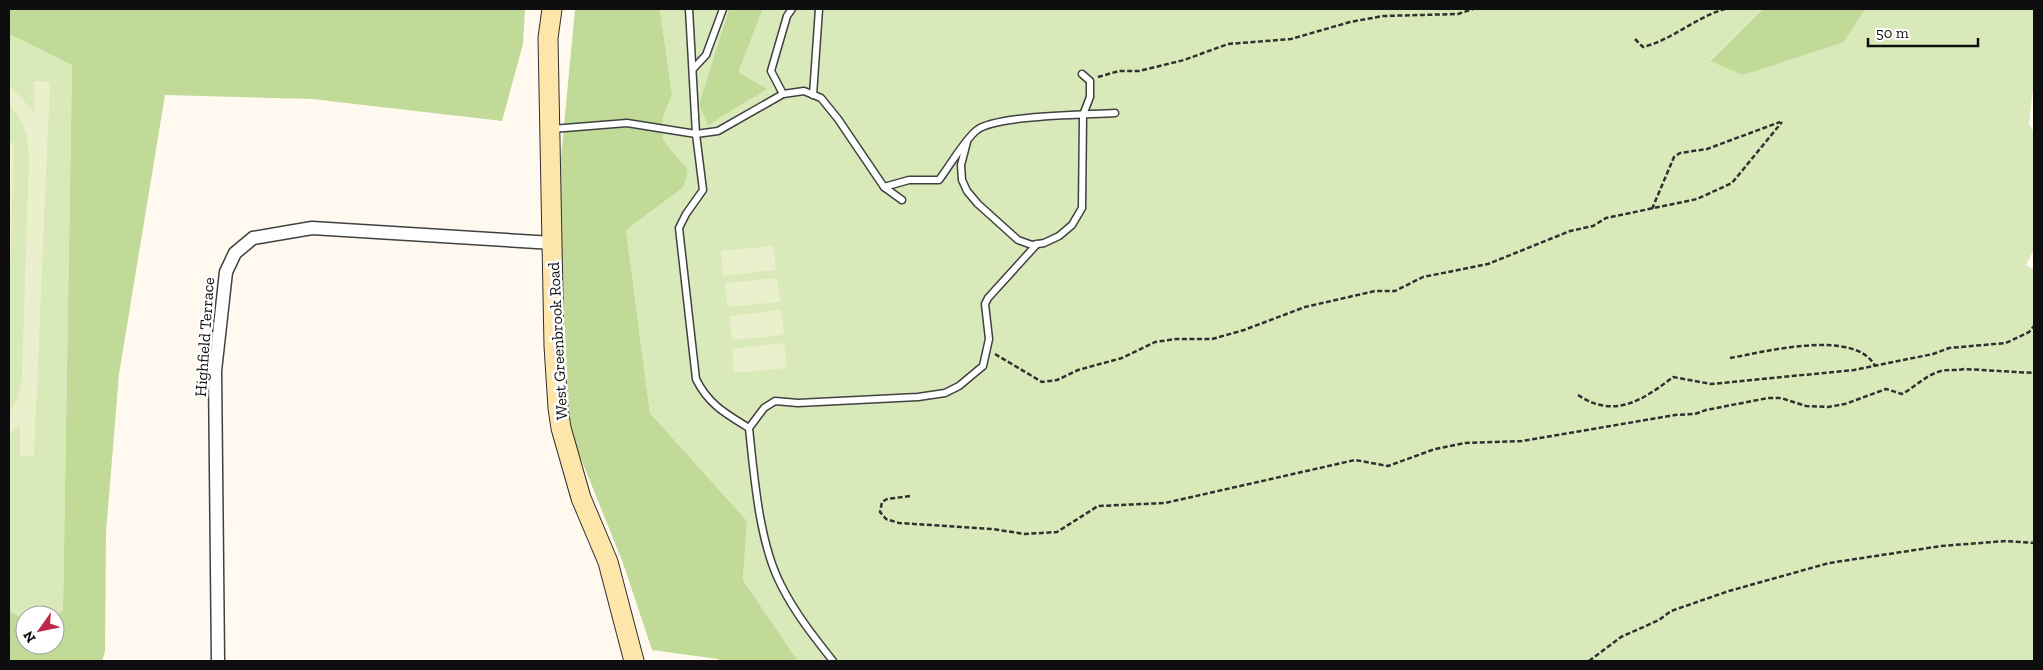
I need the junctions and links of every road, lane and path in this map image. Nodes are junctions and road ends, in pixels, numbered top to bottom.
1 (552, 9) edge
2 (689, 9) edge
3 (723, 9) edge
4 (792, 9) edge
5 (819, 9) edge
6 (1473, 9) edge
7 (1725, 9) edge
8 (1635, 39) dead end
9 (693, 69) junction
10 (1082, 74) dead end
11 (1090, 80) junction
12 (783, 94) junction
13 (813, 95) junction
14 (1115, 113) dead end
15 (1083, 115) junction
16 (551, 129) junction
17 (696, 134) junction
18 (967, 142) junction
19 (884, 187) junction
20 (902, 200) dead end
21 (1652, 208) junction
22 (553, 244) junction
23 (1037, 244) junction
24 (2034, 326) edge
25 (987, 349) junction
26 (1730, 358) dead end
27 (1875, 366) junction
28 (2034, 373) edge
29 (1578, 395) dead end
30 (749, 428) junction
31 (910, 496) dead end
32 (2034, 543) edge
33 (218, 661) edge
34 (634, 661) edge
35 (833, 661) edge
36 (1590, 661) edge

1 - 16 street, West Greenbrook Road
2 - 9 lane
3 - 9 lane
4 - 12 lane
5 - 13 lane
6 - 11 path
7 - 8 path
9 - 17 lane
10 - 11 lane
11 - 15 lane
12 - 13 lane
12 - 17 lane
13 - 19 lane
14 - 15 lane
15 - 18 lane
15 - 23 lane
16 - 17 lane
16 - 22 street, West Greenbrook Road
17 - 30 lane
18 - 19 lane
18 - 23 lane
19 - 20 lane
21 - 21 path
21 - 25 path
22 - 33 street, Highfield Terrace
22 - 34 street, West Greenbrook Road
23 - 25 lane
24 - 27 path
25 - 30 lane
26 - 27 path
27 - 29 path
28 - 31 path
30 - 35 lane
32 - 36 path

